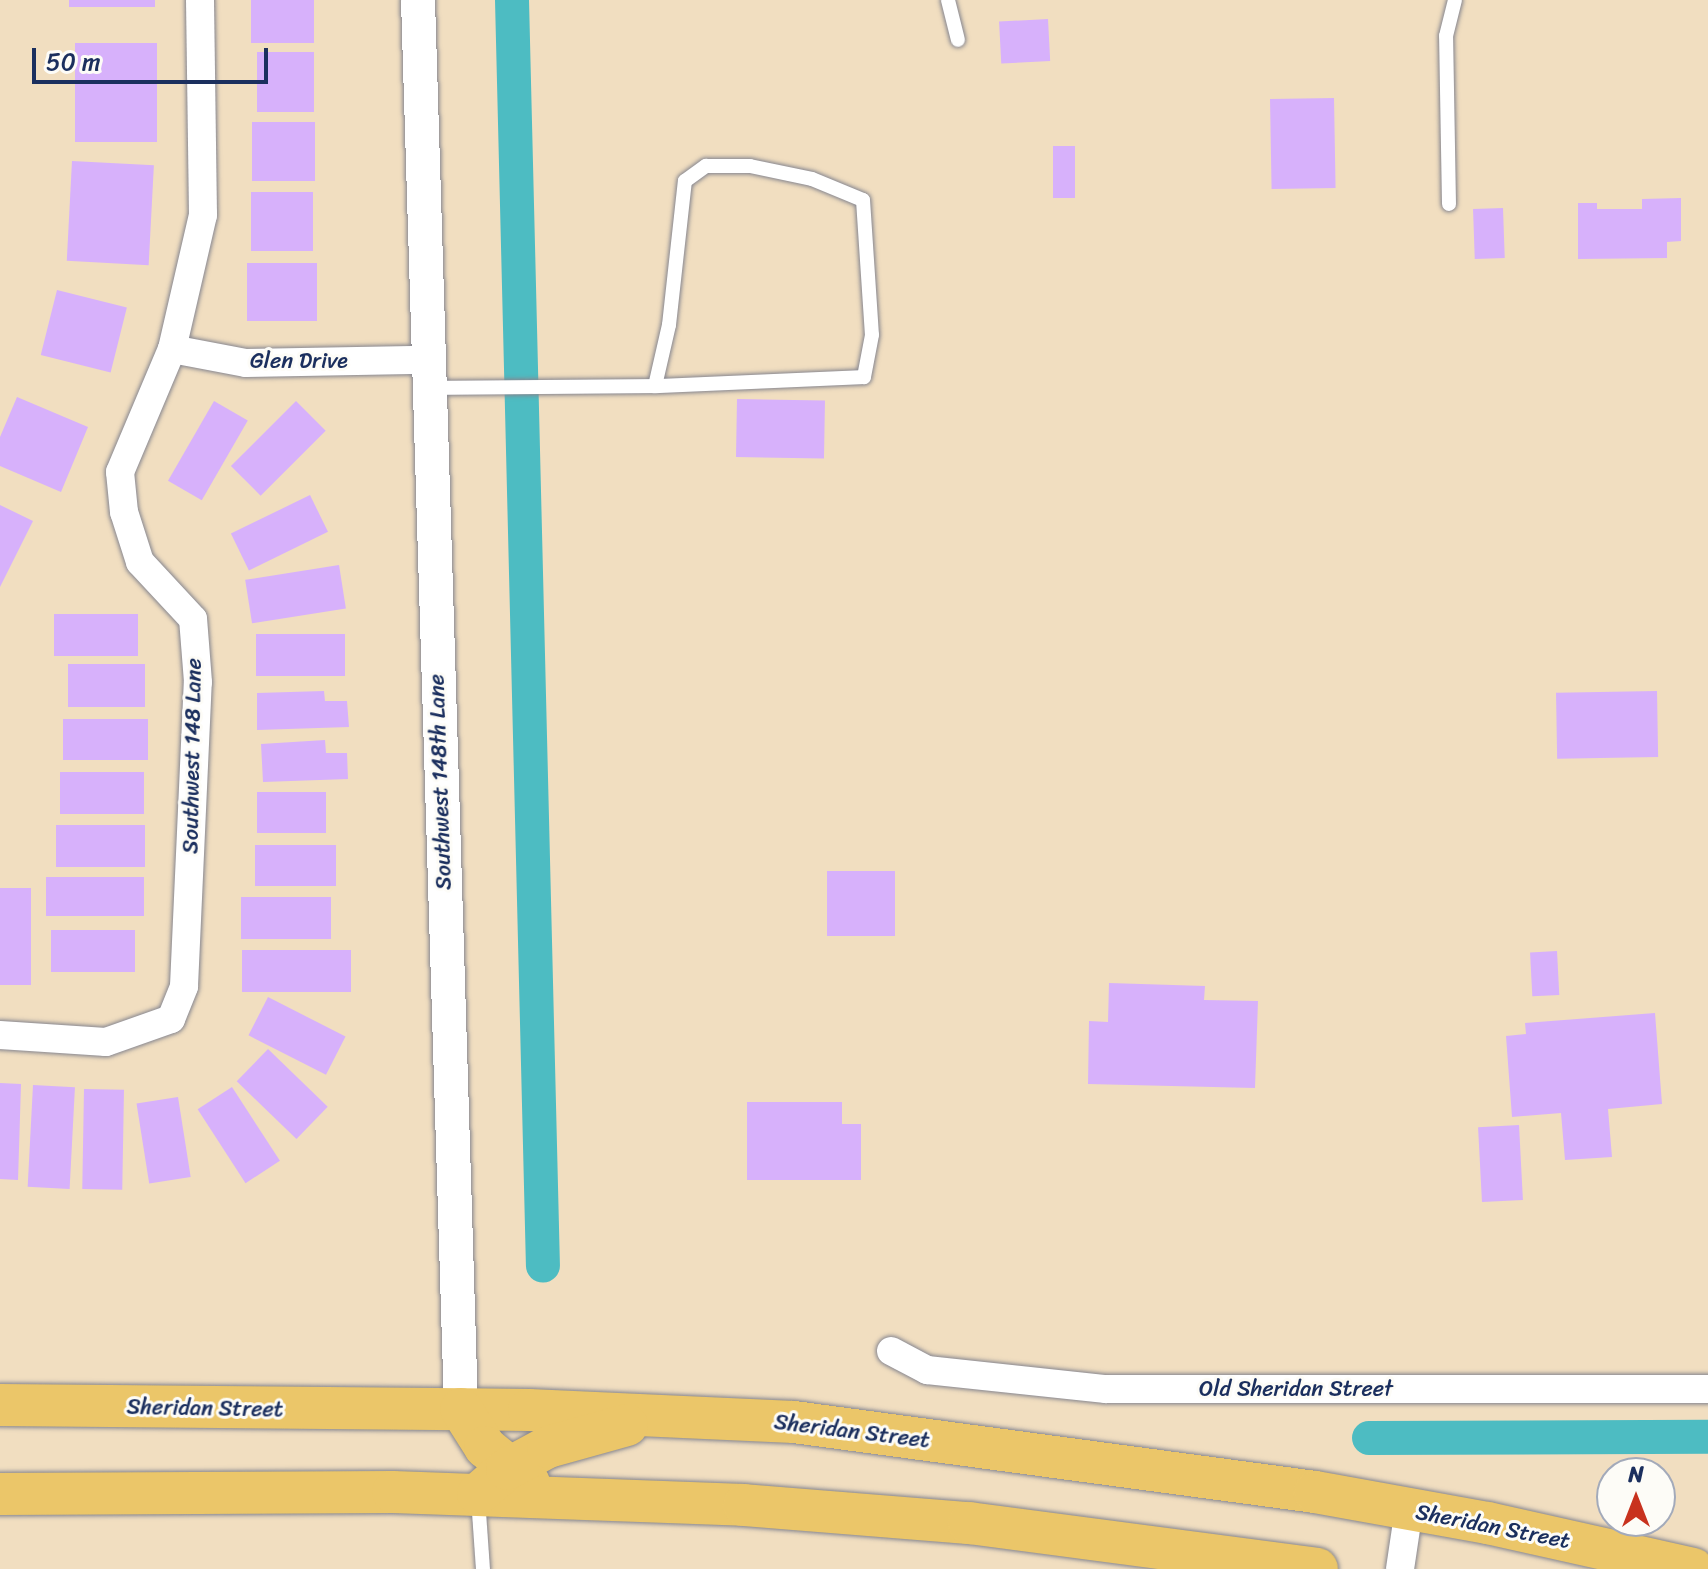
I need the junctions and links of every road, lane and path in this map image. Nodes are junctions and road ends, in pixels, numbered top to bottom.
1 (200, 0) edge
2 (418, 0) edge
3 (948, 0) edge
4 (1455, 0) edge
5 (958, 40) dead end
6 (1449, 204) dead end
7 (172, 349) junction
8 (427, 374) junction
9 (655, 386) junction
10 (0, 1035) edge
11 (891, 1351) dead end
12 (1708, 1389) edge
13 (0, 1405) edge
14 (461, 1409) junction
15 (661, 1416) junction
16 (492, 1481) junction
17 (0, 1494) edge
18 (1409, 1509) junction
19 (483, 1569) edge
20 (1317, 1569) edge
21 (1400, 1569) edge
22 (1693, 1569) edge

1 - 7 street, Southwest 148 Lane
2 - 8 street, Southwest 148th Lane
3 - 5 lane
4 - 6 lane
7 - 8 street, Glen Drive
7 - 10 street, Southwest 148 Lane
8 - 9 lane
8 - 14 street, Southwest 148th Lane
9 - 9 lane
11 - 12 street, Old Sheridan Street
13 - 14 main road, Sheridan Street
14 - 15 main road, Sheridan Street
14 - 16 main road
15 - 16 main road
15 - 18 main road, Sheridan Street
16 - 17 main road
16 - 19 lane
16 - 20 main road
18 - 21 street
18 - 22 main road, Sheridan Street

